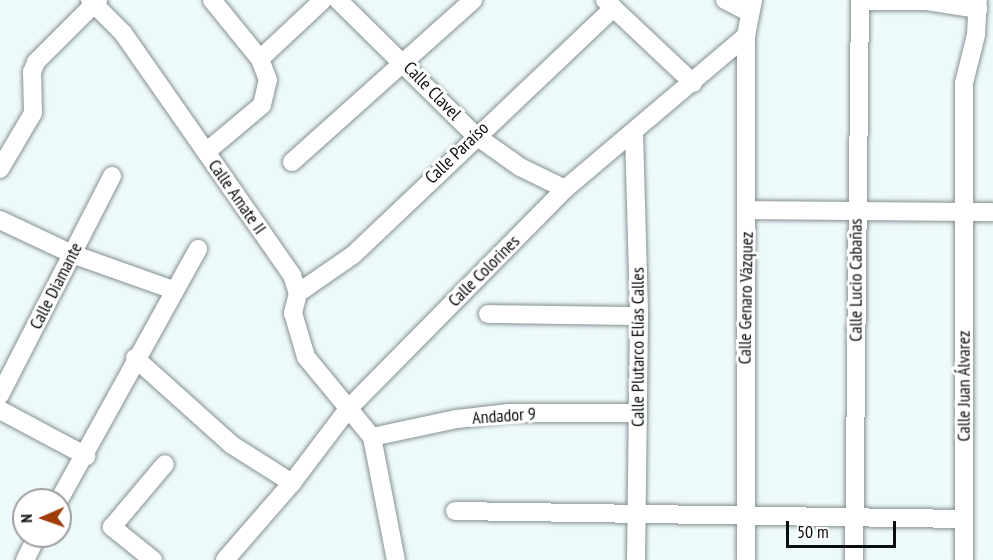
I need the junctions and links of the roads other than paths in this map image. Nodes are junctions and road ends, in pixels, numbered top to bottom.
1 (212, 0) edge
2 (323, 0) edge
3 (338, 0) edge
4 (473, 0) edge
5 (725, 0) edge
6 (860, 0) edge
7 (95, 1) edge
8 (609, 4) edge
9 (978, 5) edge
10 (752, 7) edge
11 (746, 36) junction
12 (260, 59) junction
13 (404, 61) junction
14 (693, 83) junction
15 (634, 133) junction
16 (475, 135) junction
17 (206, 152) junction
18 (292, 162) dead end
19 (0, 169) edge
20 (112, 176) dead end
21 (565, 189) junction
22 (747, 210) junction
23 (855, 211) junction
24 (964, 212) junction
25 (993, 212) edge
26 (0, 220) edge
27 (198, 249) dead end
28 (72, 254) junction
29 (173, 290) junction
30 (298, 293) junction
31 (489, 314) dead end
32 (639, 316) junction
33 (135, 358) junction
34 (0, 397) edge
35 (348, 409) junction
36 (637, 413) junction
37 (372, 437) junction
38 (86, 456) junction
39 (165, 464) dead end
40 (292, 483) junction
41 (66, 488) edge
42 (455, 511) dead end
43 (638, 513) junction
44 (746, 514) junction
45 (854, 517) junction
46 (964, 519) junction
47 (153, 560) edge
48 (225, 560) edge
49 (396, 560) edge
50 (636, 560) edge
51 (746, 560) edge
52 (854, 560) edge
53 (964, 560) edge

1 - 12 street
2 - 12 street
3 - 13 street, Calle Clavel
4 - 13 street
5 - 10 street
6 - 9 street
6 - 23 street, Calle Lucio Cabañas
7 - 17 street, Calle Amate II
7 - 19 street
8 - 14 street
8 - 16 street, Calle Paraíso
9 - 24 street, Calle Juan Álvarez
10 - 11 street
11 - 14 street, Calle Colorines
11 - 22 street, Calle Genaro Vázquez
12 - 17 street
13 - 16 street, Calle Clavel
13 - 18 street
14 - 15 street, Calle Colorines
15 - 21 street, Calle Colorines
15 - 32 street, Calle Plutarco Elías Calles
16 - 21 street, Calle Clavel
16 - 30 street, Calle Paraíso
17 - 30 street, Calle Amate II
20 - 28 street, Calle Diamante
21 - 35 street, Calle Colorines
22 - 23 street
22 - 44 street, Calle Genaro Vázquez
23 - 24 street
23 - 45 street, Calle Lucio Cabañas
24 - 25 street
24 - 46 street, Calle Juan Álvarez
26 - 28 street
27 - 29 street
28 - 29 street
28 - 34 street, Calle Diamante
29 - 33 street
30 - 35 street
31 - 32 street
32 - 36 street, Calle Plutarco Elías Calles
33 - 38 street
33 - 40 street
34 - 38 street
35 - 37 street
35 - 40 street, Calle Colorines
36 - 37 street, Andador 9
36 - 43 street, Calle Plutarco Elías Calles
37 - 49 street
38 - 41 street
39 - 47 street
40 - 48 street, Calle Colorines
42 - 43 street
43 - 44 street
43 - 50 street, Calle Plutarco Elías Calles
44 - 45 street
44 - 51 street, Calle Genaro Vázquez
45 - 46 street
45 - 52 street, Calle Lucio Cabañas
46 - 53 street, Calle Juan Álvarez

